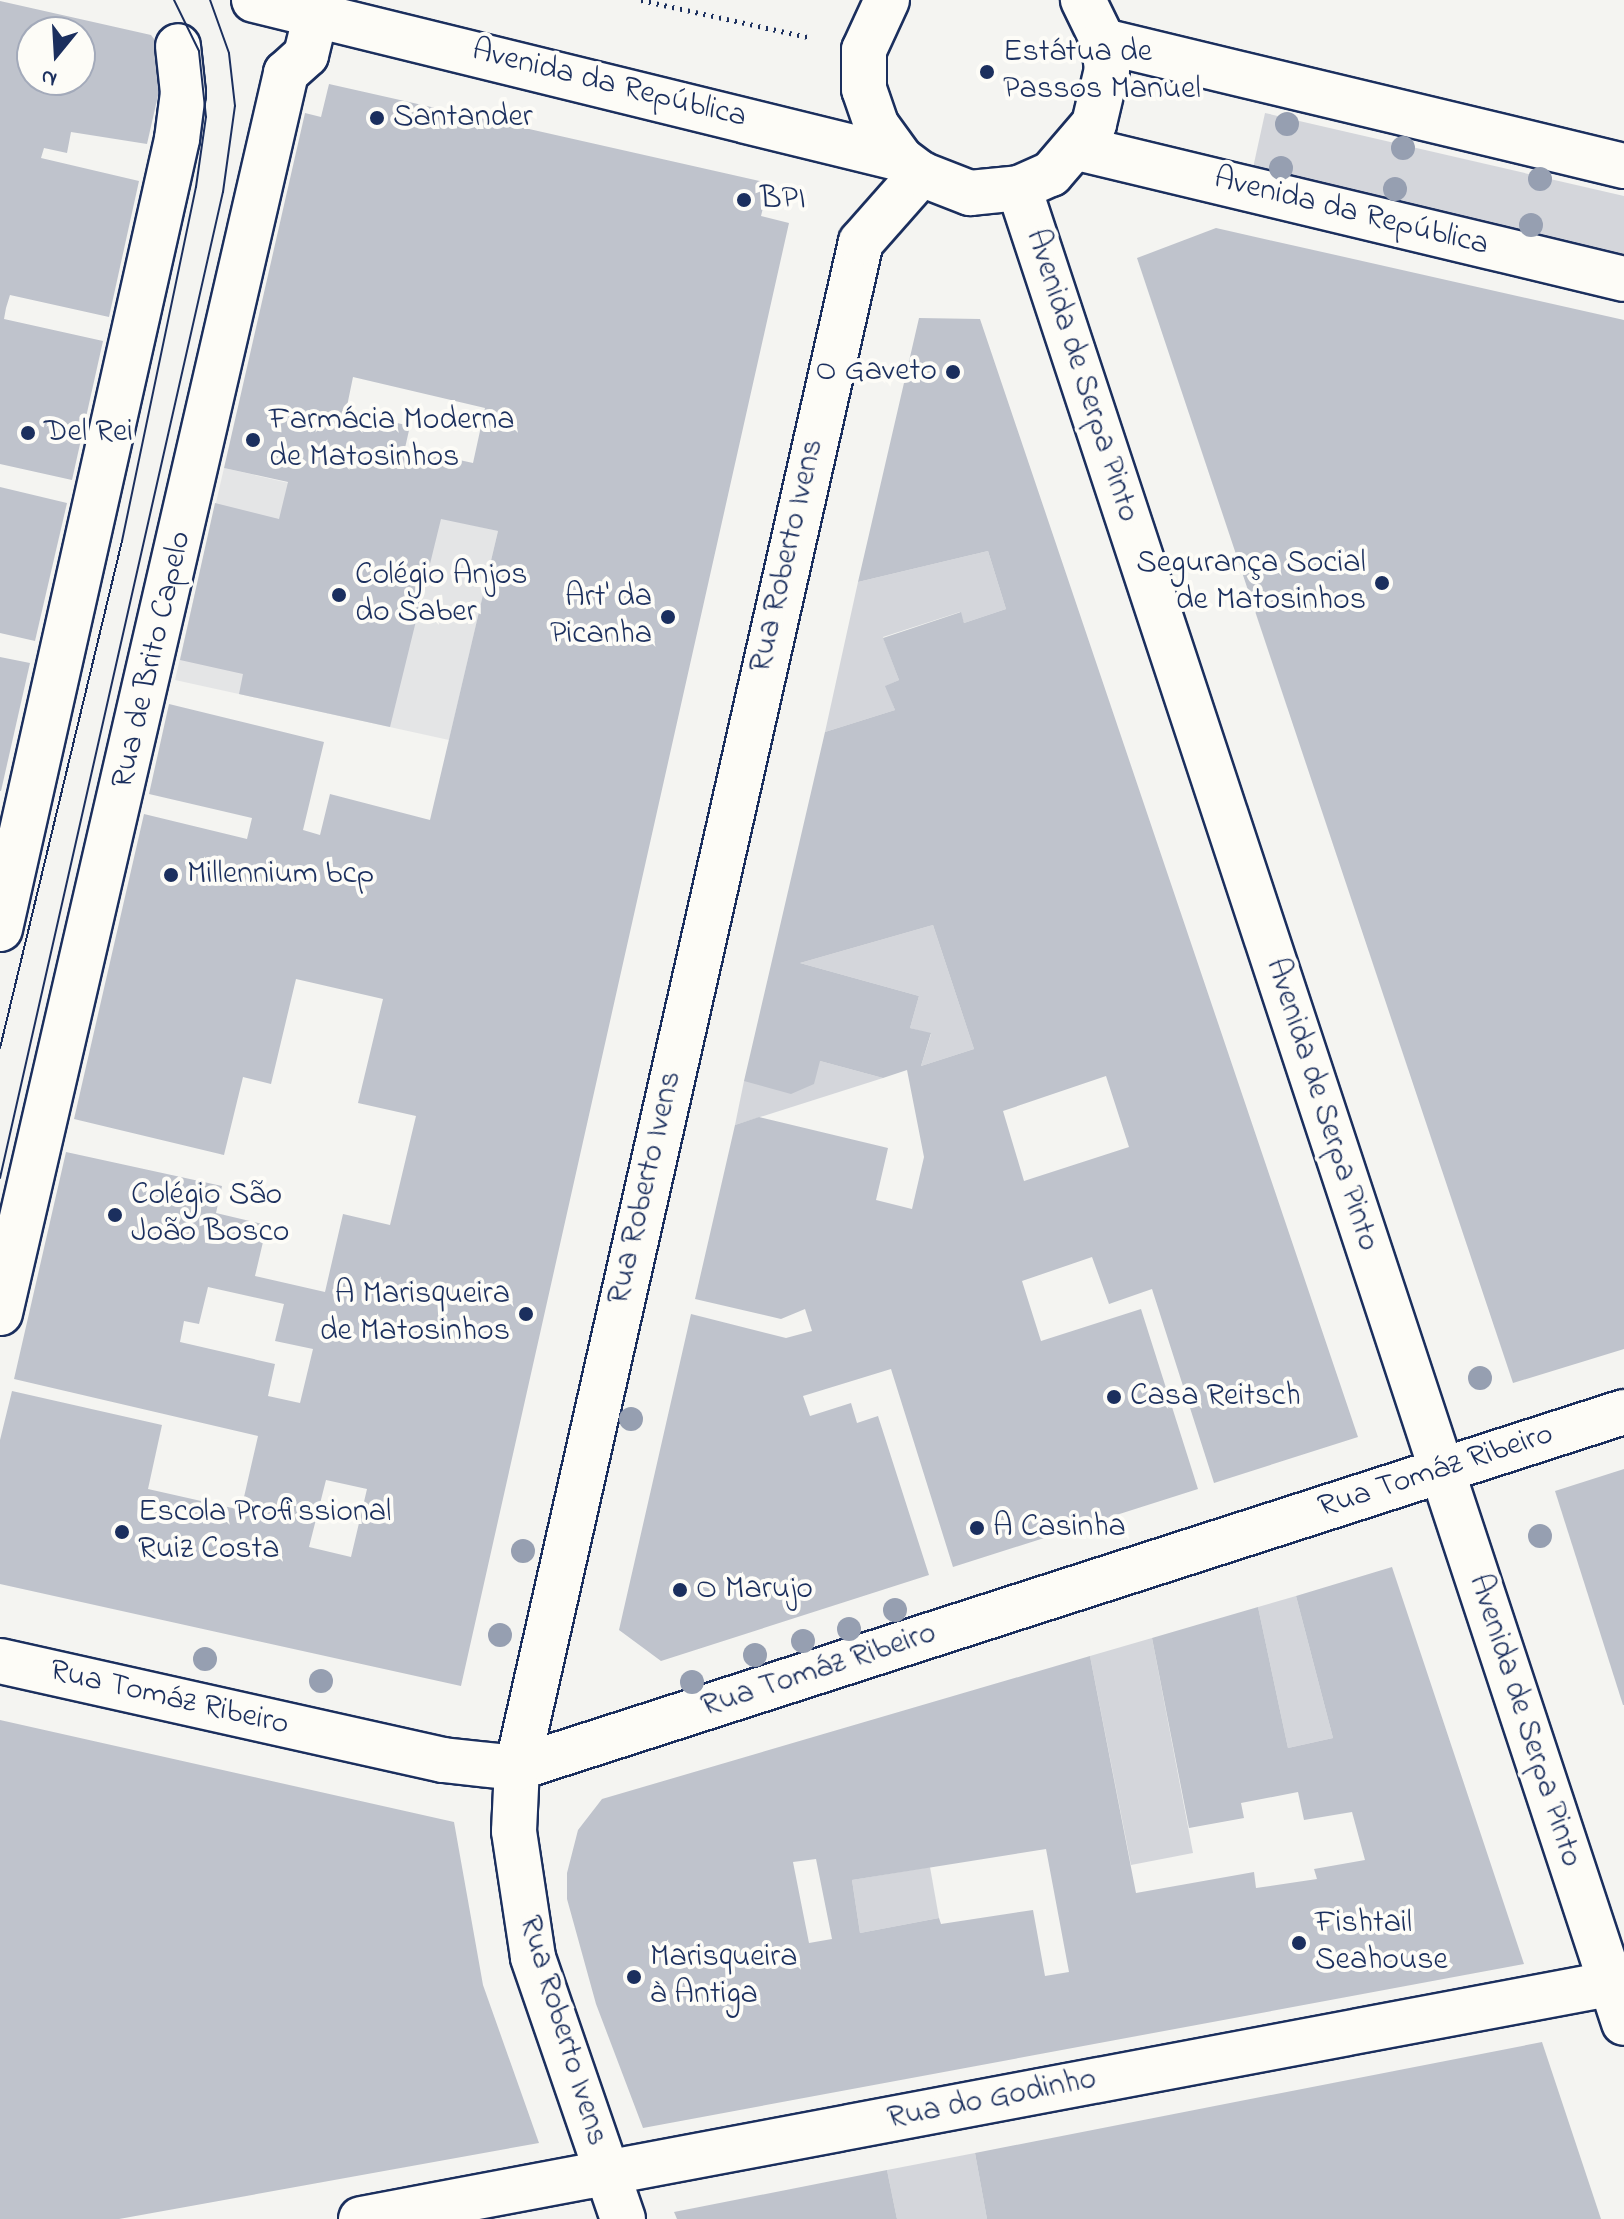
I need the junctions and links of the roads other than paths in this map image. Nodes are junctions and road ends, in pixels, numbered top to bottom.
1 (254, 0) edge
2 (887, 0) edge
3 (1083, 0) edge
4 (306, 7) edge
5 (1103, 41) junction
6 (178, 46) dead end
7 (1078, 148) junction
8 (911, 166) junction
9 (1624, 166) edge
10 (1019, 188) junction
11 (1624, 279) edge
12 (0, 929) edge
13 (0, 1313) edge
14 (1624, 1412) edge
15 (1442, 1472) junction
16 (0, 1661) edge
17 (517, 1768) junction
18 (1620, 1996) edge
19 (606, 2173) junction
20 (361, 2219) edge
21 (623, 2219) edge

1 - 4 street, Avenida da República
2 - 8 street
3 - 5 street
4 - 8 street, Avenida da República
4 - 13 street, Rua de Brito Capelo
5 - 7 street
5 - 9 street
6 - 12 street
7 - 10 street
7 - 11 street, Avenida da República
8 - 10 street, Avenida da República
8 - 17 street, Rua Roberto Ivens
10 - 15 street, Avenida de Serpa Pinto
14 - 15 street, Rua Tomáz Ribeiro
15 - 17 street, Rua Tomáz Ribeiro
15 - 18 street, Avenida de Serpa Pinto
16 - 17 street, Rua Tomáz Ribeiro
17 - 19 street, Rua Roberto Ivens
18 - 19 street, Rua do Godinho
19 - 20 street, Rua do Godinho
19 - 21 street, Rua Roberto Ivens

